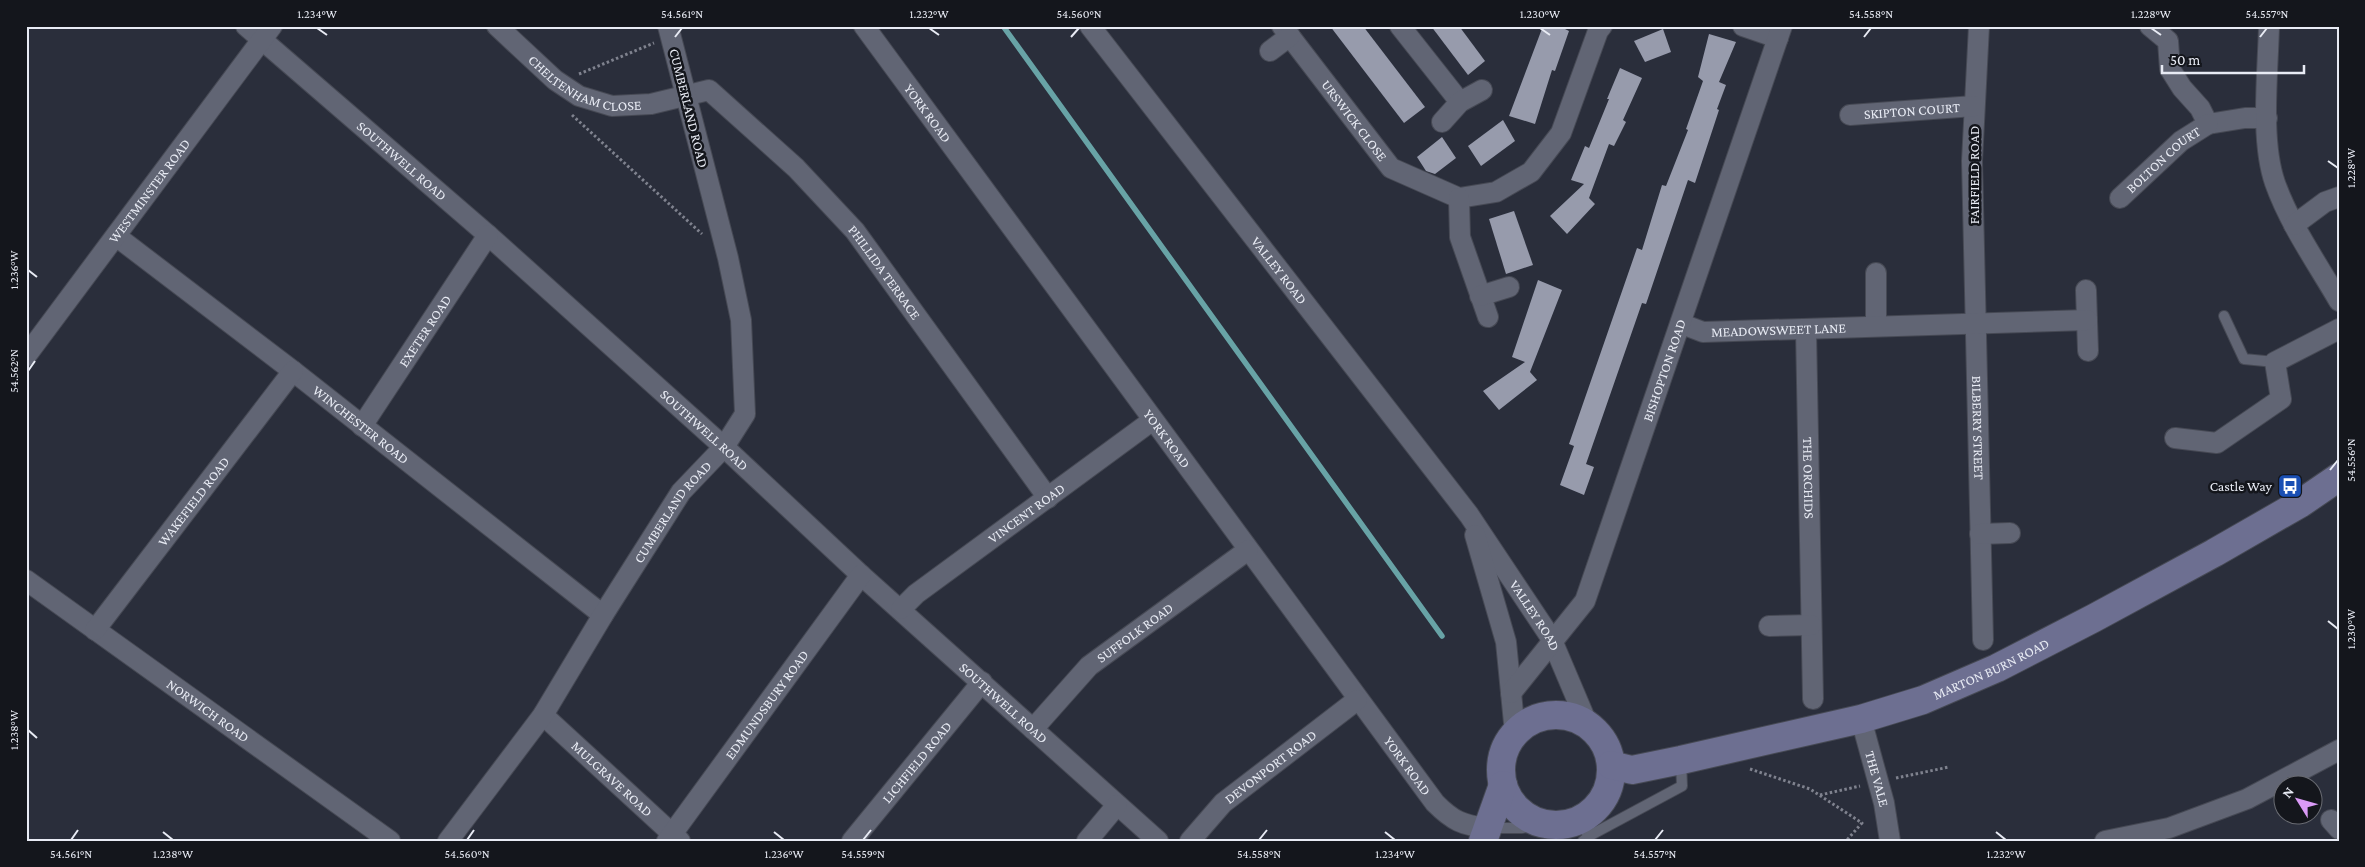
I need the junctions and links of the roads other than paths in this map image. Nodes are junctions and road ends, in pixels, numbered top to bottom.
1 (497, 26) edge
2 (864, 26) edge
3 (1090, 26) edge
4 (1400, 26) edge
5 (1602, 26) edge
6 (1743, 26) edge
7 (1979, 26) edge
8 (2150, 26) edge
9 (2269, 26) edge
10 (259, 31) edge
11 (670, 31) edge
12 (1286, 31) edge
13 (1780, 32) edge
14 (1270, 51) dead end
15 (1482, 90) dead end
16 (685, 94) junction
17 (1460, 102) junction
18 (1974, 106) junction
19 (1850, 115) dead end
20 (2267, 118) junction
21 (1442, 122) dead end
22 (2208, 124) junction
23 (2339, 197) edge
24 (1459, 198) junction
25 (2120, 198) dead end
26 (2294, 225) junction
27 (116, 236) junction
28 (488, 236) junction
29 (1876, 273) dead end
30 (1510, 287) dead end
31 (2086, 290) dead end
32 (1480, 296) junction
33 (2339, 301) edge
34 (2224, 316) dead end
35 (1488, 317) dead end
36 (2087, 320) junction
37 (1974, 323) junction
38 (1682, 324) junction
39 (1876, 326) junction
40 (2339, 329) edge
41 (1806, 330) junction
42 (2088, 351) dead end
43 (26, 356) edge
44 (2274, 362) junction
45 (293, 371) junction
46 (1153, 420) junction
47 (362, 426) junction
48 (2175, 438) dead end
49 (724, 447) junction
50 (2339, 477) edge
51 (1048, 498) junction
52 (1469, 514) junction
53 (2010, 533) dead end
54 (1980, 534) junction
55 (1248, 550) junction
56 (861, 575) junction
57 (26, 580) edge
58 (901, 609) junction
59 (603, 615) junction
60 (1811, 625) junction
61 (1769, 626) dead end
62 (95, 630) junction
63 (1983, 640) dead end
64 (1552, 641) junction
65 (982, 682) junction
66 (1511, 693) junction
67 (1813, 699) dead end
68 (1358, 700) junction
69 (543, 716) junction
70 (1861, 719) junction
71 (1587, 723) junction
72 (1033, 729) junction
73 (1515, 733) junction
74 (2339, 750) edge
75 (1682, 760) junction
76 (1612, 765) junction
77 (1504, 785) junction
78 (1117, 805) junction
79 (1568, 831) edge
80 (1485, 834) edge
81 (673, 838) edge
82 (390, 841) edge
83 (448, 841) edge
84 (852, 841) edge
85 (1087, 841) edge
86 (1158, 841) edge
87 (1190, 841) edge
88 (1890, 841) edge
89 (2105, 841) edge

1 - 16 street, CHELTENHAM CLOSE
2 - 46 street, YORK ROAD
3 - 52 street, VALLEY ROAD
4 - 17 street
5 - 24 street
6 - 13 street
7 - 18 street, FAIRFIELD ROAD
8 - 22 street, BOLTON COURT
9 - 20 street
10 - 27 street, WESTMINSTER ROAD
10 - 28 street, SOUTHWELL ROAD
11 - 16 street, CUMBERLAND ROAD
12 - 14 street, URSWICK CLOSE
12 - 24 street, URSWICK CLOSE
13 - 38 street, BISHOPTON ROAD
15 - 17 street
16 - 49 street, CUMBERLAND ROAD
16 - 51 street, PHILLIDA TERRACE
17 - 21 street
18 - 19 street, SKIPTON COURT
18 - 37 street, FAIRFIELD ROAD
20 - 22 street, BOLTON COURT
20 - 26 street
22 - 25 street, BOLTON COURT
23 - 26 street
24 - 32 street
26 - 33 street
27 - 43 street, WESTMINSTER ROAD
27 - 45 street, WINCHESTER ROAD
28 - 47 street, EXETER ROAD
28 - 49 street, SOUTHWELL ROAD
29 - 39 street
30 - 32 street
31 - 36 street
32 - 35 street
34 - 44 lane
36 - 37 street, MEADOWSWEET LANE
36 - 42 street
37 - 39 street, MEADOWSWEET LANE
37 - 54 street, BILBERRY STREET
38 - 41 street, MEADOWSWEET LANE
38 - 64 street, BISHOPTON ROAD
39 - 41 street, MEADOWSWEET LANE
40 - 44 street
41 - 60 street, THE ORCHIDS
44 - 48 street
45 - 47 street, WINCHESTER ROAD
45 - 62 street, WAKEFIELD ROAD
46 - 51 street, VINCENT ROAD
46 - 55 street, YORK ROAD
47 - 59 street, WINCHESTER ROAD
49 - 56 street, SOUTHWELL ROAD
49 - 59 street, CUMBERLAND ROAD
50 - 70 street, MARTON BURN ROAD
51 - 58 street, VINCENT ROAD
52 - 64 street, VALLEY ROAD
52 - 66 street, VALLEY ROAD
53 - 54 street
54 - 63 street, BILBERRY STREET
55 - 68 street, YORK ROAD
55 - 72 street, SUFFOLK ROAD
56 - 58 street, SOUTHWELL ROAD
56 - 81 street, EDMUNDSBURY ROAD
57 - 62 street, NORWICH ROAD
58 - 65 street, SOUTHWELL ROAD
59 - 69 street, CUMBERLAND ROAD
60 - 61 street
60 - 67 street, THE ORCHIDS
62 - 82 street, NORWICH ROAD
64 - 66 street, BISHOPTON ROAD
64 - 71 street, VALLEY ROAD
65 - 72 street, SOUTHWELL ROAD
65 - 84 street, LICHFIELD ROAD
66 - 73 street, VALLEY ROAD
68 - 80 street, YORK ROAD
68 - 87 street, DEVONPORT ROAD
69 - 81 street, MULGRAVE ROAD
69 - 83 street, CUMBERLAND ROAD
70 - 75 street, MARTON BURN ROAD
70 - 88 street, THE VALE
71 - 73 street
71 - 76 street
72 - 78 street, SOUTHWELL ROAD
73 - 77 street
74 - 89 street
75 - 76 street, MARTON BURN ROAD
75 - 79 lane
76 - 79 street
77 - 79 street
77 - 80 street
78 - 85 street
78 - 86 street, SOUTHWELL ROAD
79 - 80 lane

